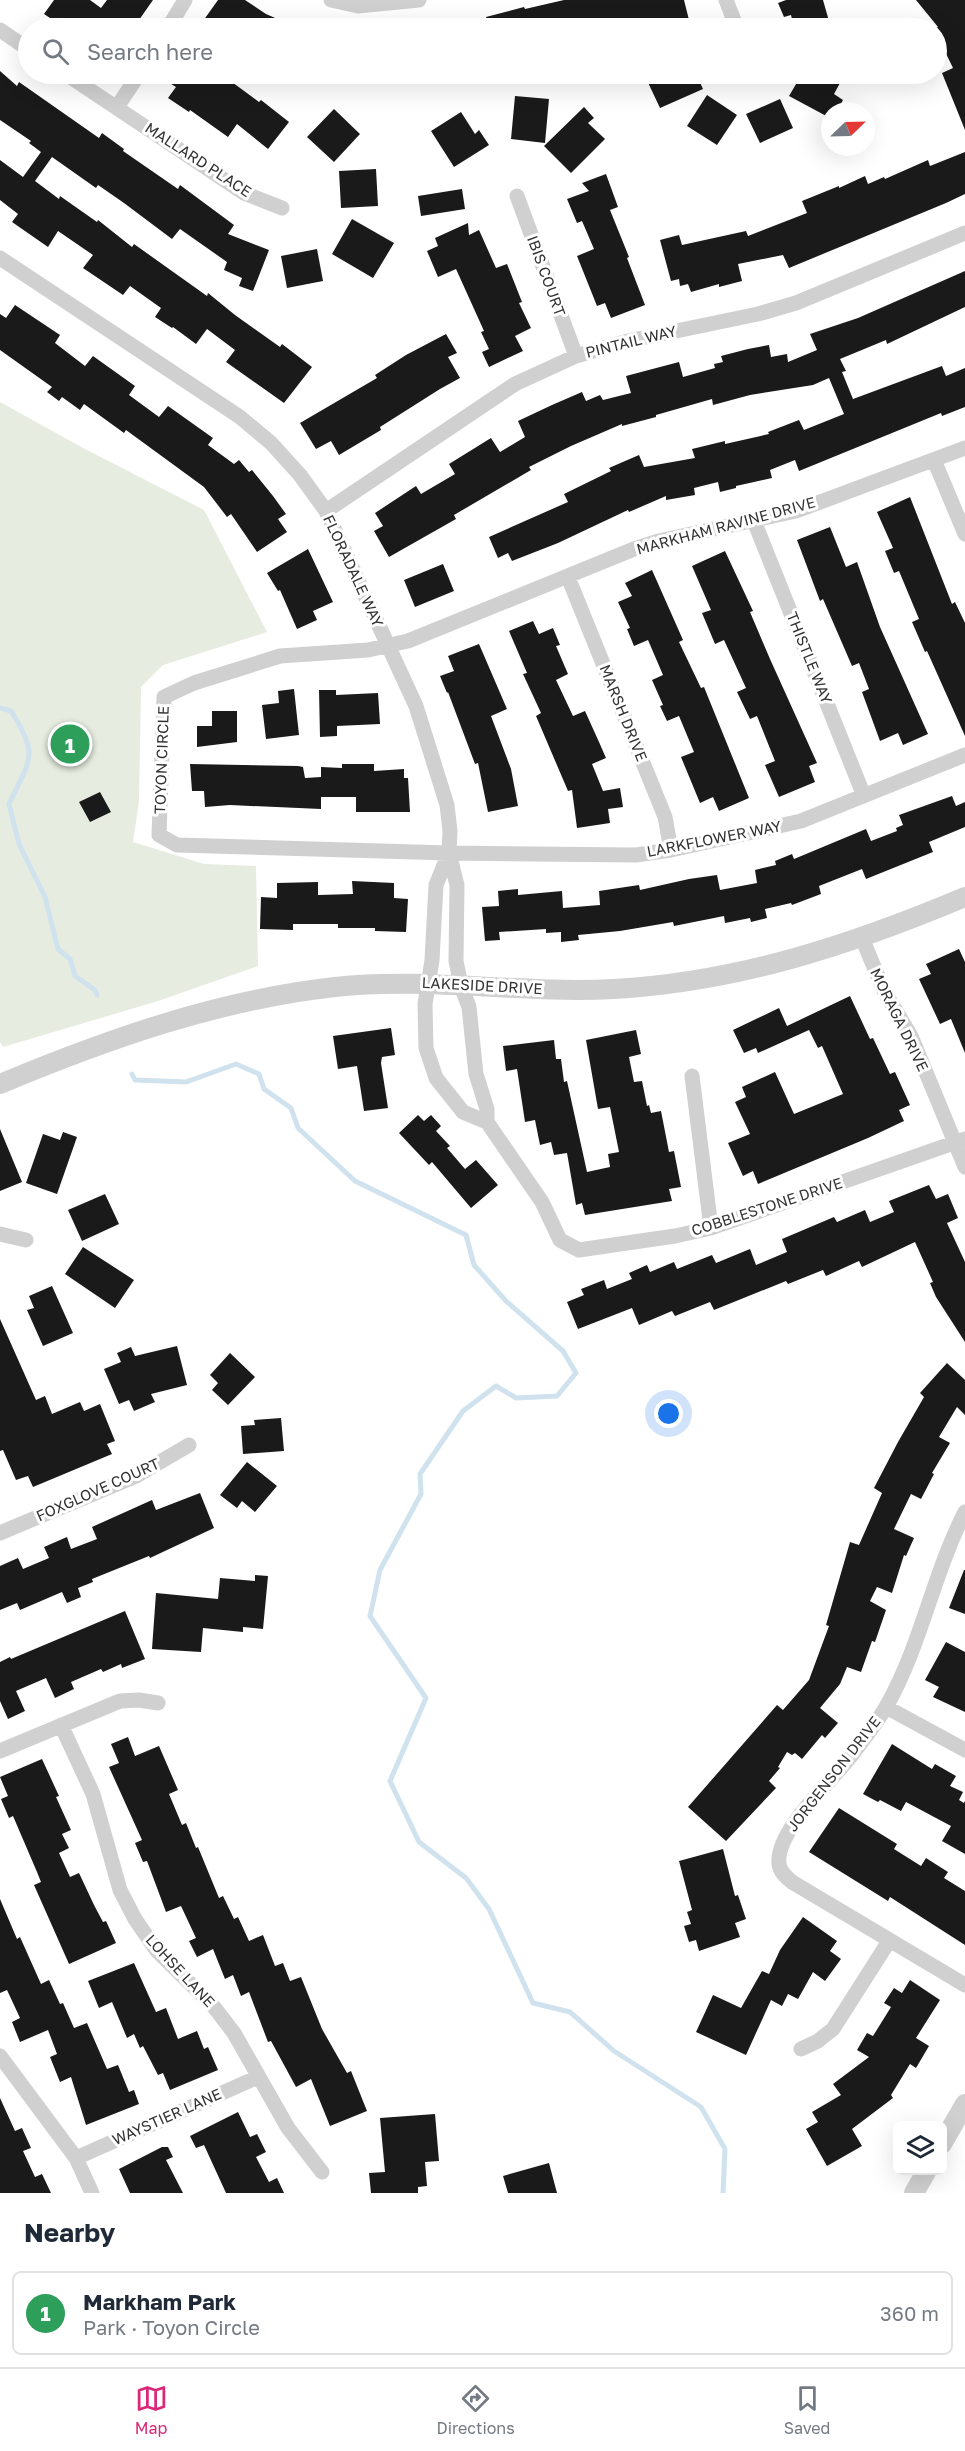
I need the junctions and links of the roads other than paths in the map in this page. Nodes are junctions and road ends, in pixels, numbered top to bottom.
1 (186, 0) edge
2 (331, 0) edge
3 (419, 0) edge
4 (726, 0) edge
5 (174, 18) edge
6 (733, 18) edge
7 (0, 30) edge
8 (18, 42) edge
9 (81, 84) edge
10 (133, 84) edge
11 (117, 107) junction
12 (517, 196) dead end
13 (282, 208) dead end
14 (965, 233) edge
15 (0, 258) edge
16 (576, 356) junction
17 (965, 448) edge
18 (934, 460) junction
19 (326, 511) junction
20 (754, 521) junction
21 (965, 534) edge
22 (568, 577) junction
23 (388, 646) junction
24 (965, 755) edge
25 (864, 796) junction
26 (671, 850) junction
27 (449, 853) junction
28 (965, 897) edge
29 (862, 938) junction
30 (429, 984) junction
31 (461, 986) junction
32 (692, 1076) dead end
33 (0, 1084) edge
34 (487, 1122) junction
35 (960, 1141) edge
36 (965, 1167) edge
37 (711, 1228) junction
38 (0, 1234) edge
39 (26, 1240) dead end
40 (189, 1444) dead end
41 (963, 1521) edge
42 (2, 1528) edge
43 (158, 1703) dead end
44 (886, 1707) junction
45 (61, 1725) junction
46 (965, 1750) edge
47 (0, 1751) edge
48 (889, 1941) junction
49 (965, 1985) edge
50 (801, 2049) dead end
51 (0, 2056) edge
52 (258, 2077) junction
53 (965, 2104) edge
54 (947, 2135) edge
55 (76, 2158) junction
56 (322, 2172) dead end
57 (924, 2175) edge
58 (92, 2193) edge
59 (914, 2193) edge

1 - 5 street
2 - 3 street
4 - 6 street
7 - 8 street
9 - 11 street, MALLARD PLACE
10 - 11 street
11 - 13 street, MALLARD PLACE
12 - 16 street, IBIS COURT
14 - 16 street, PINTAIL WAY
15 - 19 street, FLORADALE WAY
16 - 19 street, PINTAIL WAY
17 - 18 street, MARKHAM RAVINE DRIVE
18 - 20 street, MARKHAM RAVINE DRIVE
18 - 21 street
19 - 23 street, FLORADALE WAY
20 - 22 street, MARKHAM RAVINE DRIVE
20 - 25 street, THISTLE WAY
22 - 23 street, MARKHAM RAVINE DRIVE
22 - 26 street, MARSH DRIVE
23 - 27 street, FLORADALE WAY
23 - 27 street, TOYON CIRCLE
24 - 25 street, LARKFLOWER WAY
25 - 26 street, LARKFLOWER WAY
26 - 27 street, LARKFLOWER WAY
27 - 30 street, FLORADALE WAY
27 - 31 street, FLORADALE WAY
28 - 29 street, LAKESIDE DRIVE
29 - 31 street, LAKESIDE DRIVE
29 - 35 street, MORAGA DRIVE
30 - 31 street, LAKESIDE DRIVE
30 - 33 street, LAKESIDE DRIVE
30 - 34 street, COBBLESTONE DRIVE
31 - 34 street, COBBLESTONE DRIVE
32 - 37 street
34 - 37 street, COBBLESTONE DRIVE
35 - 36 street, MORAGA DRIVE
35 - 37 street, COBBLESTONE DRIVE
38 - 39 street
40 - 42 street, FOXGLOVE COURT
41 - 44 street, JORGENSON DRIVE
43 - 45 street
44 - 46 street
44 - 48 street, JORGENSON DRIVE
45 - 47 street
45 - 52 street, LOHSE LANE
48 - 49 street, JORGENSON DRIVE
48 - 50 street
51 - 55 street
52 - 55 street, WAYSTIER LANE
52 - 56 street, LOHSE LANE
53 - 54 street
55 - 58 street
57 - 59 street

